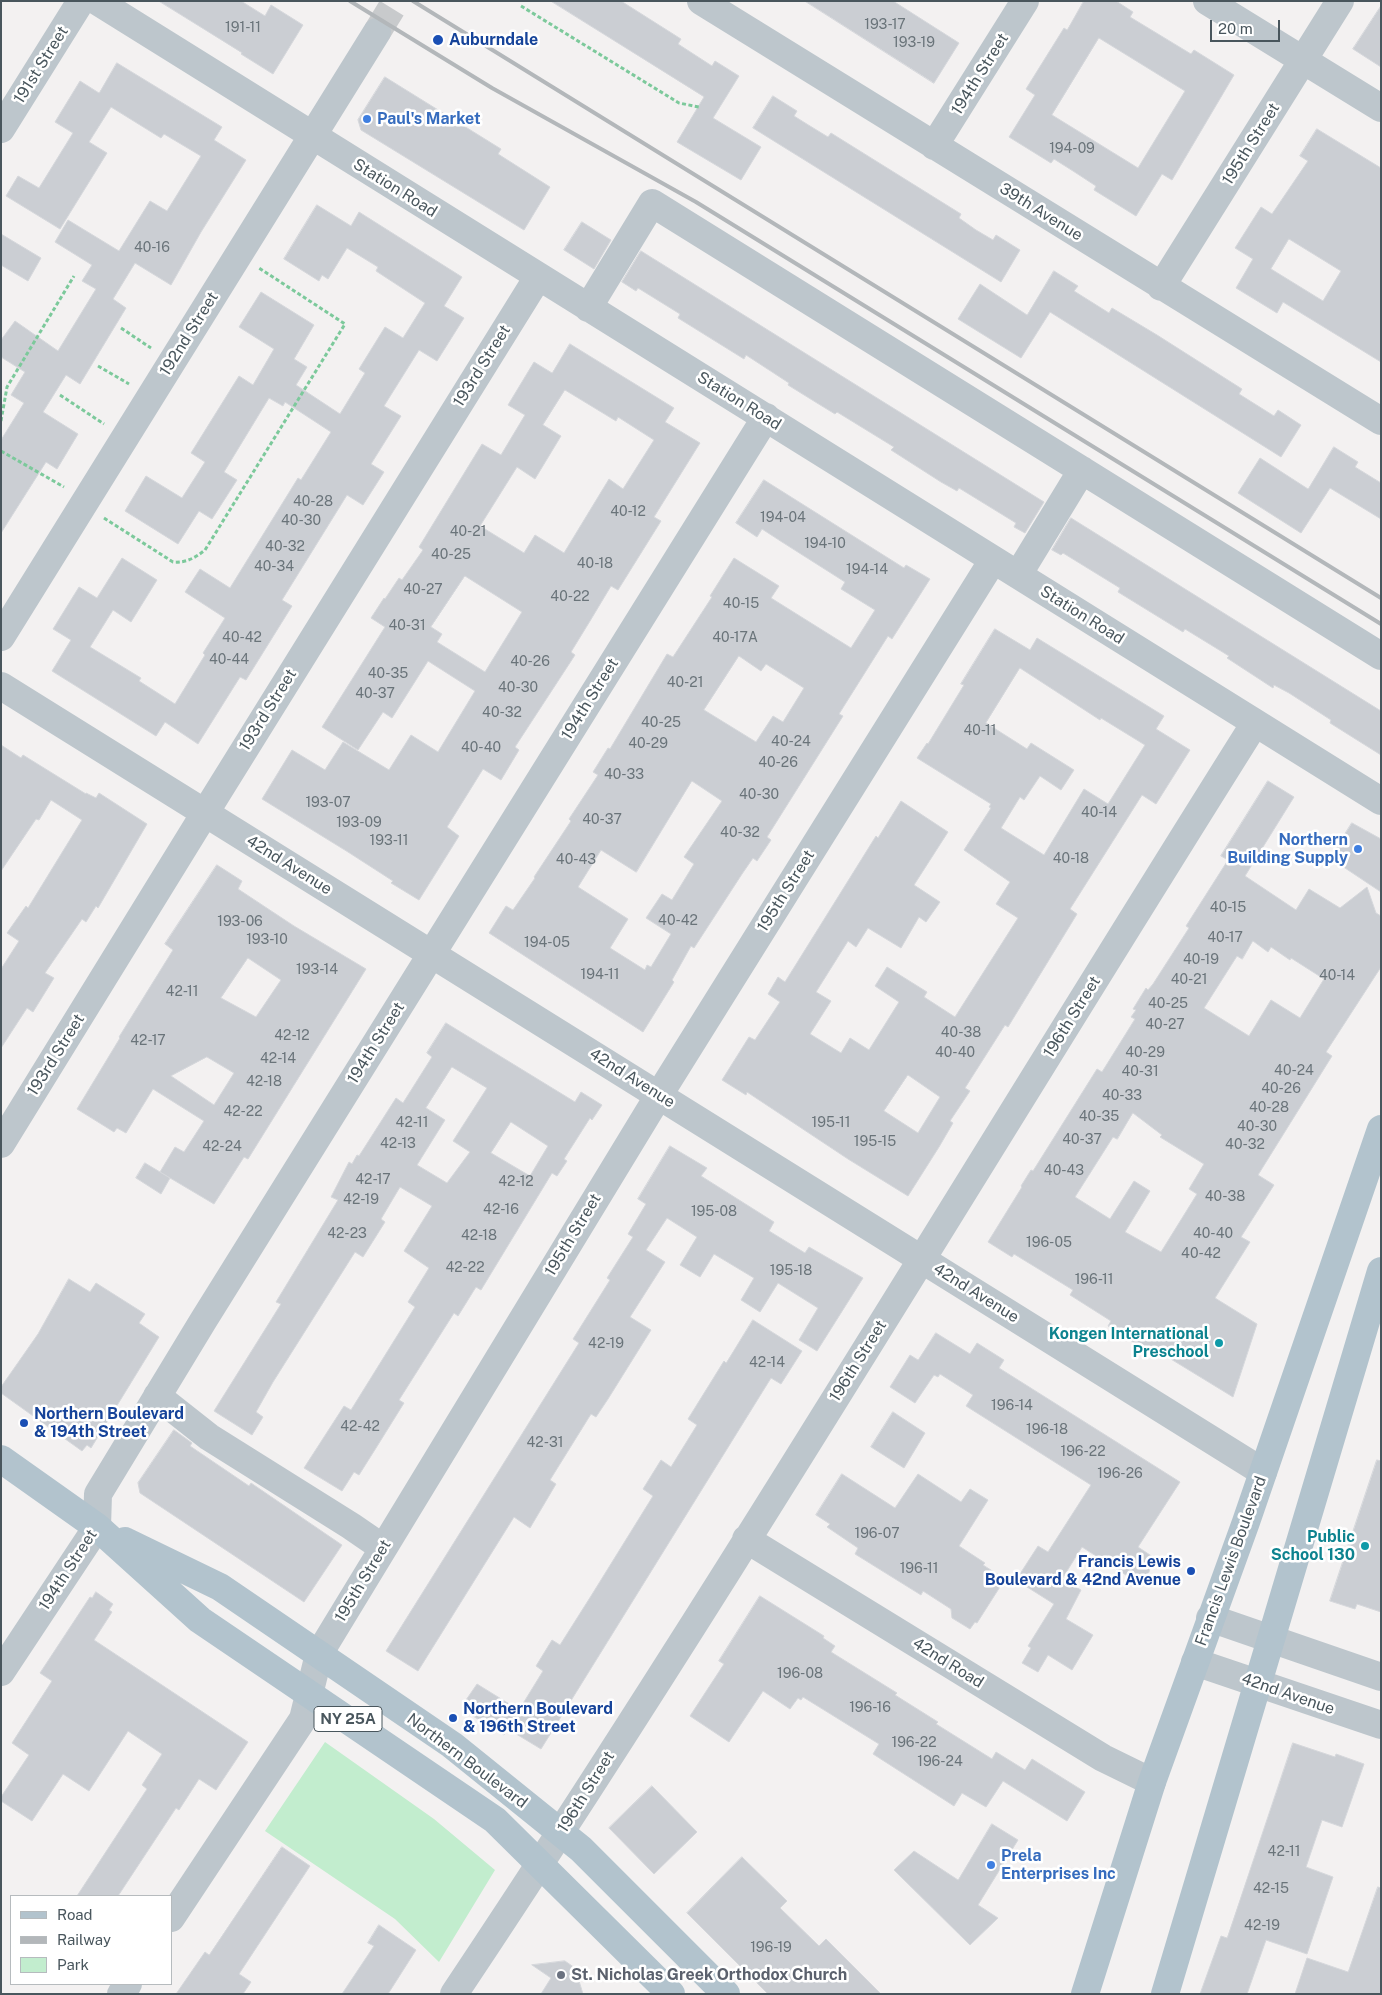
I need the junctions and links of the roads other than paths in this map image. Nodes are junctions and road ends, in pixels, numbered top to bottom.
1 (81, 1) edge
2 (97, 1) edge
3 (702, 1) edge
4 (1025, 1) edge
5 (1207, 1) edge
6 (1340, 1) edge
7 (377, 32) tunnel mouth
8 (1303, 61) junction
9 (1381, 108) edge
10 (1, 129) edge
11 (312, 136) junction
12 (934, 146) junction
13 (538, 277) junction
14 (1161, 287) junction
15 (588, 308) junction
16 (766, 417) junction
17 (1381, 422) edge
18 (1082, 470) junction
19 (993, 560) junction
20 (1018, 575) junction
21 (1, 637) edge
22 (1381, 656) edge
23 (1, 686) edge
24 (1254, 723) junction
25 (1381, 801) edge
26 (205, 813) junction
27 (432, 954) junction
28 (659, 1095) junction
29 (1381, 1129) edge
30 (1, 1144) edge
31 (922, 1259) junction
32 (1381, 1271) edge
33 (157, 1396) junction
34 (1, 1459) edge
35 (1263, 1472) junction
36 (97, 1527) junction
37 (746, 1539) junction
38 (383, 1548) junction
39 (1210, 1618) junction
40 (1270, 1639) junction
41 (319, 1654) junction
42 (1195, 1662) junction
43 (1, 1672) edge
44 (1381, 1676) edge
45 (1257, 1684) junction
46 (308, 1692) junction
47 (1381, 1725) edge
48 (1152, 1782) junction
49 (570, 1841) junction
50 (540, 1865) junction
51 (172, 1916) edge
52 (1094, 1964) junction
53 (454, 1994) edge
54 (670, 1994) edge
55 (726, 1994) edge
56 (1085, 1994) edge
57 (1099, 1994) edge
58 (1165, 1994) edge

1 - 10 street, 191st Street
2 - 11 street, Station Road
3 - 12 street, 39th Avenue
4 - 12 street, 194th Street
5 - 8 street
6 - 8 street, 195th Street
7 - 11 street, 192nd Street
8 - 9 street
8 - 14 street, 195th Street
11 - 13 street, Station Road
11 - 21 street, 192nd Street
12 - 14 street, 39th Avenue
13 - 15 street, Station Road
13 - 26 street, 193rd Street
14 - 17 street, 39th Avenue
15 - 16 street, Station Road
15 - 18 street
16 - 19 street, Station Road
16 - 27 street, 194th Street
18 - 20 street
18 - 22 street
19 - 20 street, Station Road
19 - 28 street, 195th Street
20 - 24 street, Station Road
23 - 26 street, 42nd Avenue
24 - 25 street, Station Road
24 - 31 street, 196th Street
26 - 27 street, 42nd Avenue
26 - 30 street, 193rd Street
27 - 28 street, 42nd Avenue
27 - 33 street, 194th Street
28 - 31 street, 42nd Avenue
28 - 38 street, 195th Street
29 - 35 main road, Francis Lewis Boulevard
31 - 35 street, 42nd Avenue
31 - 37 street, 196th Street
32 - 40 main road
33 - 36 street, 194th Street
33 - 38 street
34 - 36 main road, Northern Boulevard / NY 25A
35 - 39 main road, Francis Lewis Boulevard
36 - 41 main road, Northern Boulevard / NY 25A
36 - 43 street, 194th Street
36 - 46 main road, Northern Boulevard / NY 25A
37 - 48 street, 42nd Road
37 - 49 street, 196th Street
38 - 41 street, 195th Street
39 - 40 street
39 - 42 main road, Francis Lewis Boulevard
40 - 44 street
40 - 45 main road
41 - 46 street, 195th Street
41 - 49 main road, Northern Boulevard / NY 25A
42 - 45 street, 42nd Avenue
42 - 48 main road, Francis Lewis Boulevard
45 - 47 street, 42nd Avenue
45 - 58 main road
46 - 50 main road, Northern Boulevard / NY 25A
46 - 51 street, 195th Street
48 - 52 main road, Francis Lewis Boulevard
49 - 50 street, 196th Street
49 - 55 main road, Northern Boulevard
50 - 53 street, 196th Street
50 - 54 main road, Northern Boulevard / NY 25A
52 - 56 main road, Francis Lewis Boulevard
52 - 57 main road

